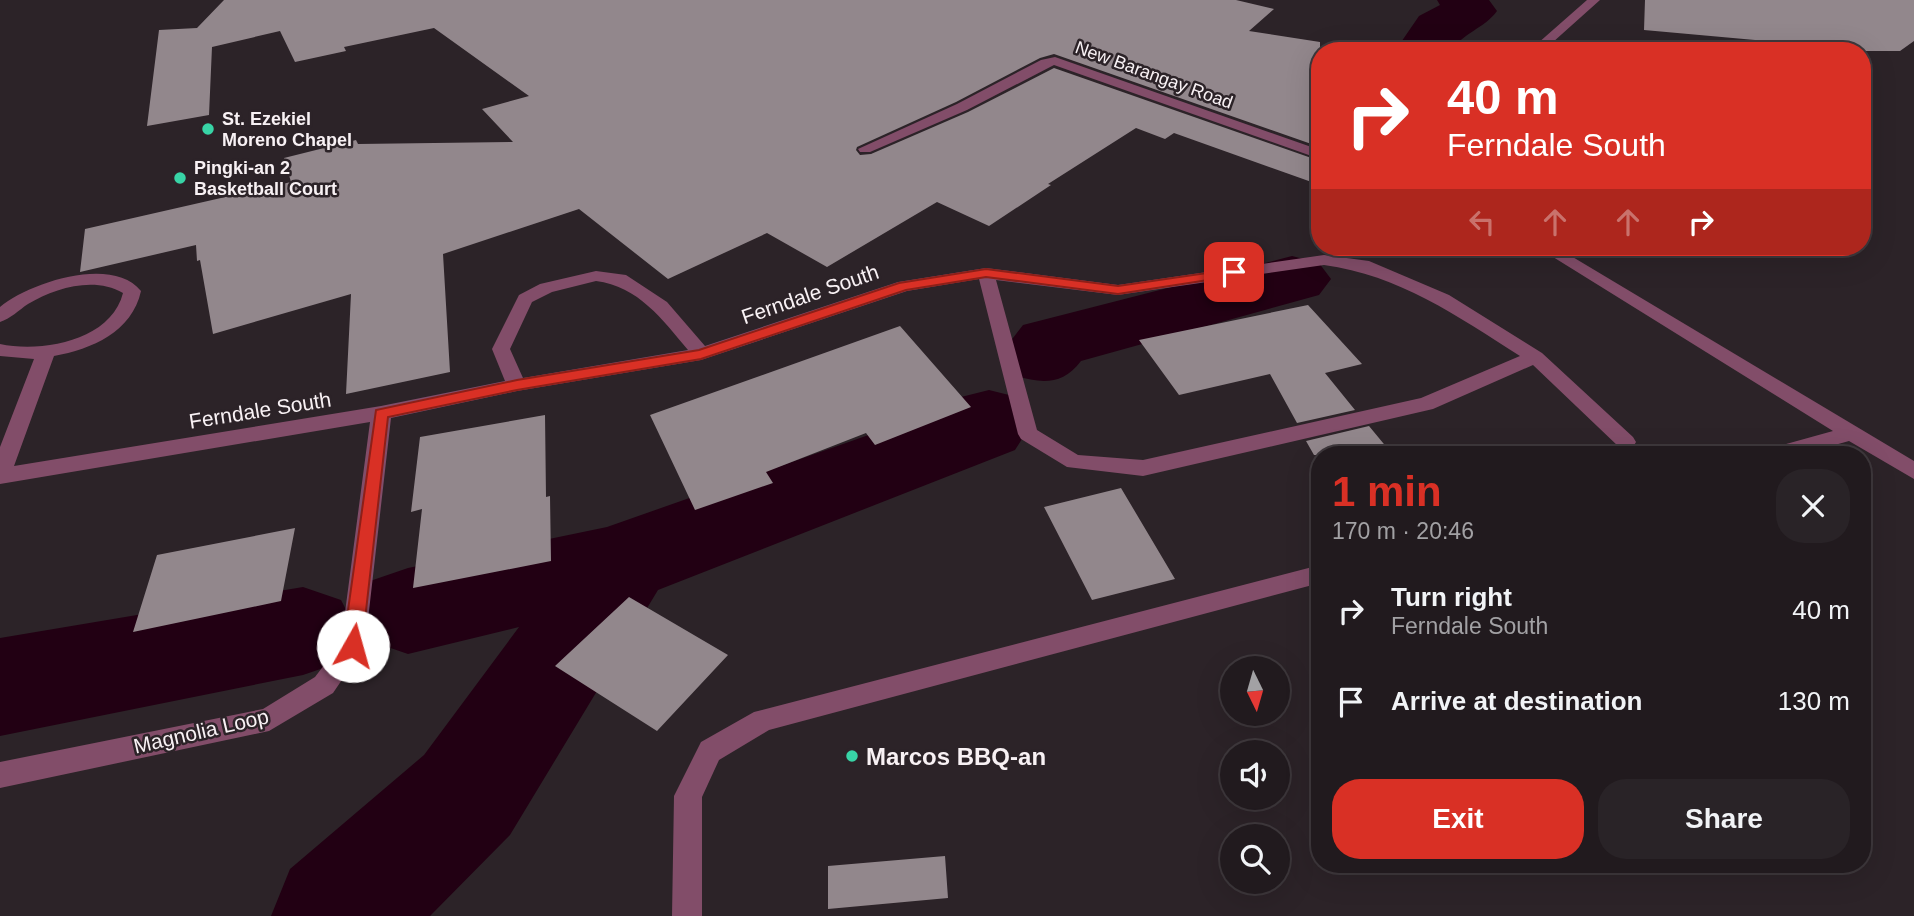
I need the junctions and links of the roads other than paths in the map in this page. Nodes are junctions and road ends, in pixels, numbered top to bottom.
1 (1594, 0) edge
2 (1545, 42) edge
3 (865, 149) dead end
4 (1311, 152) edge
5 (1560, 256) edge
6 (986, 273) junction
7 (0, 316) edge
8 (0, 349) edge
9 (46, 352) junction
10 (701, 354) junction
11 (1535, 357) junction
12 (517, 385) junction
13 (381, 414) junction
14 (1854, 433) junction
15 (1626, 442) dead end
16 (1806, 446) edge
17 (1914, 471) edge
18 (0, 475) edge
19 (1311, 576) edge
20 (0, 775) edge
21 (687, 916) edge

1 - 2 street
3 - 4 street, New Barangay Road
5 - 14 street
6 - 10 street, Ferndale South
6 - 11 street, Ferndale South
6 - 11 street
7 - 9 street
8 - 9 street
9 - 18 street
10 - 12 street, Ferndale South
10 - 12 street
11 - 15 street, Ferndale South
12 - 13 street, Ferndale South
13 - 18 street, Ferndale South
13 - 20 street, Magnolia Loop
14 - 16 street
14 - 17 street
19 - 21 street

